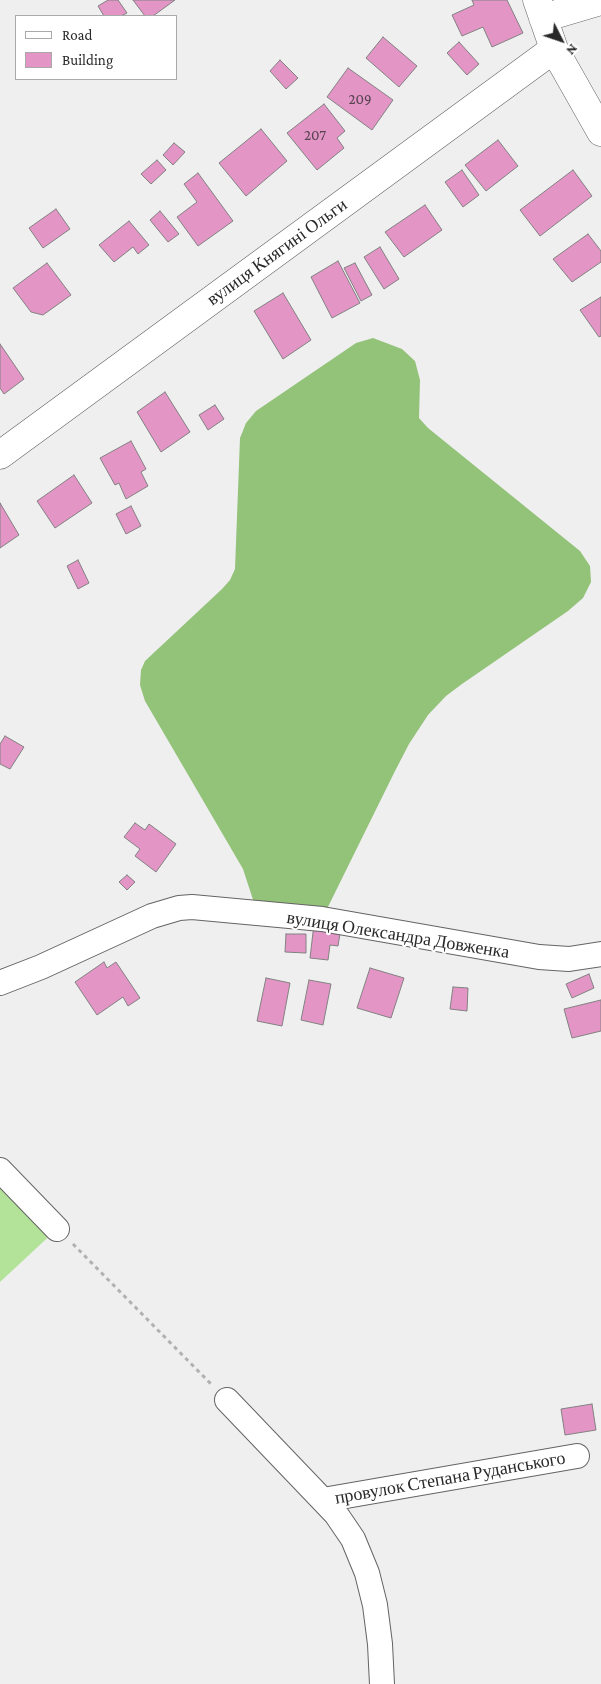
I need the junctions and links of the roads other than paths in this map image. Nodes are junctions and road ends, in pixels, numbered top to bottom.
1 (601, 1) edge
2 (540, 9) edge
3 (554, 49) junction
4 (601, 132) edge
5 (0, 455) edge
6 (601, 954) edge
7 (0, 983) edge
8 (0, 1170) edge
9 (57, 1228) road end
10 (227, 1400) road end
11 (577, 1456) dead end
12 (323, 1500) junction
13 (382, 1684) edge

1 - 2 street
2 - 3 street
3 - 4 street
3 - 5 street, вулиця Княгині Ольги
6 - 7 street, вулиця Олександра Довженка
8 - 9 street
10 - 12 street, провулок Степана Руданського
11 - 12 street, провулок Степана Руданського
12 - 13 street, провулок Степана Руданського

